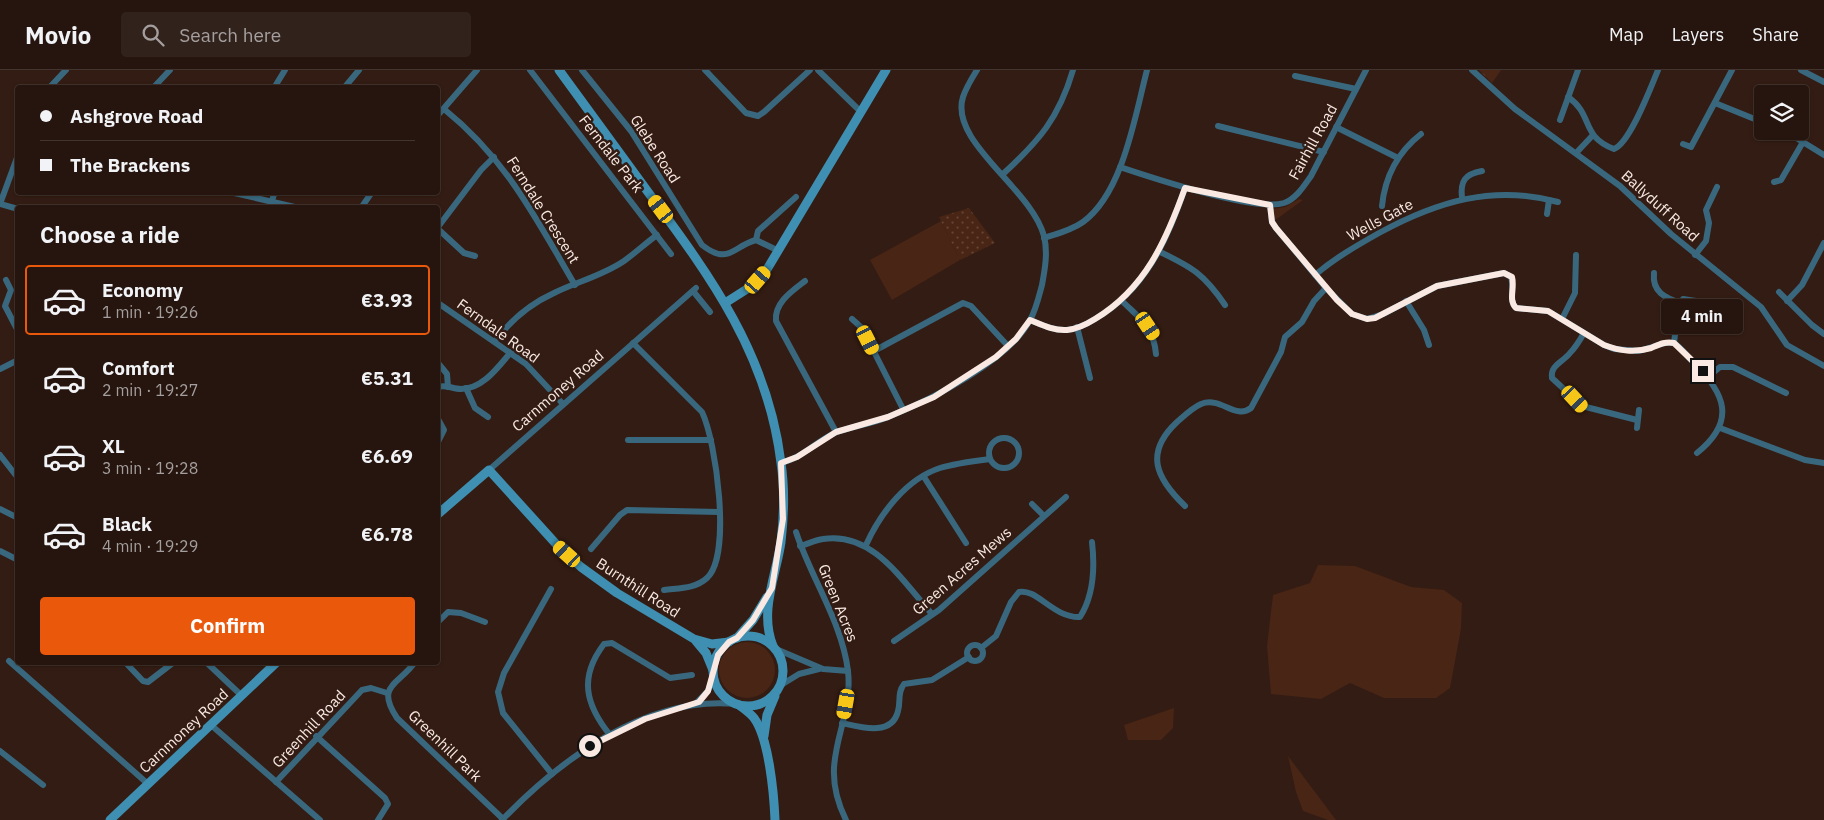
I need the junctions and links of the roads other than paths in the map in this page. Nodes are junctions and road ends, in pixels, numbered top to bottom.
1 (66, 70) edge
2 (170, 70) edge
3 (285, 70) edge
4 (359, 70) edge
5 (477, 70) edge
6 (530, 70) edge
7 (559, 70) edge
8 (582, 70) edge
9 (705, 70) edge
10 (810, 70) edge
11 (818, 70) edge
12 (886, 70) edge
13 (977, 70) edge
14 (1073, 70) edge
15 (1147, 70) edge
16 (1366, 70) edge
17 (1472, 70) edge
18 (1578, 70) edge
19 (1658, 70) edge
20 (1732, 70) edge
21 (1801, 70) edge
22 (1295, 76) dead end
23 (1824, 82) edge
24 (52, 85) edge
25 (156, 85) edge
26 (276, 85) edge
27 (346, 85) edge
28 (1356, 89) junction
29 (1568, 96) junction
30 (1715, 103) junction
31 (444, 109) junction
32 (860, 111) junction
33 (440, 113) edge
34 (1754, 119) edge
35 (1560, 120) dead end
36 (1218, 126) dead end
37 (1336, 127) junction
38 (1421, 134) dead end
39 (1593, 135) junction
40 (1800, 140) edge
41 (1803, 142) junction
42 (1683, 144) dead end
43 (1324, 152) junction
44 (1576, 152) junction
45 (1824, 155) edge
46 (494, 157) junction
47 (1398, 158) junction
48 (15, 163) edge
49 (1120, 168) junction
50 (1482, 171) dead end
51 (1003, 174) junction
52 (1774, 182) dead end
53 (1717, 187) dead end
54 (1185, 188) junction
55 (242, 195) edge
56 (274, 195) edge
57 (796, 197) dead end
58 (1462, 198) junction
59 (1549, 200) junction
60 (271, 202) junction
61 (1558, 202) dead end
62 (0, 204) edge
63 (285, 205) edge
64 (1270, 205) junction
65 (1382, 206) dead end
66 (15, 208) edge
67 (1546, 214) dead end
68 (440, 225) edge
69 (440, 230) edge
70 (656, 234) junction
71 (1044, 238) junction
72 (756, 240) junction
73 (1824, 243) edge
74 (779, 251) junction
75 (1158, 251) junction
76 (671, 254) dead end
77 (1576, 255) dead end
78 (1696, 255) junction
79 (475, 256) dead end
80 (1654, 273) dead end
81 (1315, 274) junction
82 (6, 280) dead end
83 (805, 282) dead end
84 (575, 286) junction
85 (1326, 288) junction
86 (1780, 292) dead end
87 (1121, 300) junction
88 (1406, 301) junction
89 (1787, 301) junction
90 (1726, 302) dead end
91 (725, 303) junction
92 (1681, 303) junction
93 (440, 304) edge
94 (1225, 305) dead end
95 (710, 312) dead end
96 (852, 319) dead end
97 (1562, 319) junction
98 (1030, 320) junction
99 (15, 324) edge
100 (1077, 328) junction
101 (1584, 333) junction
102 (1824, 334) edge
103 (495, 341) junction
104 (633, 343) junction
105 (1674, 343) junction
106 (1429, 345) dead end
107 (1008, 346) junction
108 (874, 351) junction
109 (512, 352) junction
110 (1156, 354) dead end
111 (15, 362) edge
112 (440, 365) edge
113 (1824, 366) edge
114 (0, 369) edge
115 (1708, 377) junction
116 (1090, 378) dead end
117 (440, 387) edge
118 (448, 387) junction
119 (466, 388) junction
120 (1786, 394) dead end
121 (563, 404) junction
122 (903, 409) junction
123 (1639, 410) dead end
124 (488, 417) dead end
125 (440, 423) edge
126 (1720, 428) junction
127 (836, 432) junction
128 (440, 438) edge
129 (628, 440) dead end
130 (711, 440) junction
131 (1697, 452) dead end
132 (0, 455) edge
133 (990, 459) junction
134 (781, 463) junction
135 (1824, 464) edge
136 (489, 470) junction
137 (15, 474) edge
138 (924, 477) junction
139 (1066, 497) dead end
140 (1032, 504) dead end
141 (1185, 506) dead end
142 (0, 509) edge
143 (440, 512) edge
144 (719, 512) junction
145 (15, 516) edge
146 (1044, 516) junction
147 (796, 532) dead end
148 (1092, 542) dead end
149 (966, 543) dead end
150 (866, 545) junction
151 (800, 546) junction
152 (591, 549) dead end
153 (0, 551) edge
154 (15, 558) edge
155 (772, 588) junction
156 (551, 589) dead end
157 (664, 590) dead end
158 (932, 614) junction
159 (440, 620) edge
160 (485, 622) dead end
161 (694, 639) junction
162 (733, 640) junction
163 (894, 641) dead end
164 (774, 648) junction
165 (981, 648) junction
166 (968, 658) junction
167 (9, 661) dead end
168 (128, 665) edge
169 (170, 665) edge
170 (209, 665) edge
171 (274, 665) edge
172 (412, 665) edge
173 (823, 669) junction
174 (848, 672) junction
175 (714, 674) junction
176 (692, 675) dead end
177 (780, 687) junction
178 (387, 693) junction
179 (242, 696) junction
180 (693, 704) junction
181 (738, 704) junction
182 (842, 722) junction
183 (211, 725) junction
184 (610, 735) junction
185 (316, 736) junction
186 (764, 740) junction
187 (0, 751) edge
188 (552, 774) junction
189 (276, 782) junction
190 (148, 784) junction
191 (43, 785) dead end
192 (503, 819) edge
193 (110, 820) edge
194 (320, 820) edge
195 (378, 820) edge
196 (775, 820) edge
197 (846, 820) edge

1 - 24 street
2 - 25 street
3 - 26 street
4 - 27 street
5 - 31 street
6 - 70 street, Ferndale Park
7 - 91 street
8 - 72 street, Glebe Road
9 - 10 street
11 - 32 street
12 - 32 street
13 - 51 street
14 - 51 street
15 - 49 street
16 - 28 street, Fairhill Road
17 - 44 street, Ballyduff Road
18 - 29 street
19 - 39 street
20 - 30 street
21 - 23 street
22 - 28 street
28 - 37 street, Fairhill Road
29 - 35 street
29 - 39 street
30 - 34 street
30 - 42 street
31 - 33 street
31 - 46 street, Ferndale Crescent
32 - 74 street
36 - 43 street
37 - 43 street, Fairhill Road
37 - 47 street
38 - 47 street
39 - 44 street
40 - 41 street
41 - 45 street
41 - 52 street
43 - 64 street, Fairhill Road
44 - 78 street, Ballyduff Road
46 - 68 street
46 - 84 street, Ferndale Crescent
47 - 65 street
48 - 62 street
49 - 54 street
49 - 71 street
50 - 58 street
51 - 71 street
53 - 78 street
54 - 64 street
54 - 75 street
55 - 60 street
56 - 60 street
57 - 72 street
58 - 59 street, Wells Gate
58 - 81 street, Wells Gate
59 - 61 street, Wells Gate
59 - 67 street
60 - 63 street
62 - 66 street
64 - 81 street
69 - 79 street
70 - 76 street, Ferndale Park
70 - 84 street
71 - 98 street
72 - 74 street
73 - 89 street
74 - 91 street
75 - 87 street
75 - 94 street
77 - 97 street
78 - 113 street, Ballyduff Road
80 - 92 street
81 - 85 street
82 - 99 street
83 - 127 street
84 - 103 street
85 - 88 street
85 - 141 street
86 - 89 street
87 - 100 street
87 - 110 street
88 - 97 street
88 - 106 street
89 - 102 street
90 - 92 street
91 - 134 street
92 - 105 street
93 - 103 street, Ferndale Road
95 - 104 street, Carnmoney Road
96 - 108 street
97 - 101 street
98 - 100 street
98 - 107 street
100 - 116 street
101 - 105 street
101 - 123 street
103 - 109 street, Ferndale Road
104 - 121 street, Carnmoney Road
104 - 130 street
105 - 115 street
107 - 108 street
107 - 122 street
108 - 122 street
109 - 119 street
109 - 121 street, Ferndale Road
111 - 114 street
112 - 118 street
115 - 120 street
115 - 126 street
117 - 118 street
118 - 119 street
119 - 124 street
121 - 136 street, Carnmoney Road
122 - 127 street
125 - 128 street
126 - 131 street
126 - 135 street
127 - 134 street
129 - 130 street
130 - 144 street
132 - 137 street
133 - 133 street
133 - 138 street
134 - 155 street
136 - 143 street, Carnmoney Road
136 - 161 street, Burnthill Road
138 - 149 street
138 - 150 street
139 - 146 street, Green Acres Mews
140 - 146 street
142 - 145 street
144 - 152 street
144 - 157 street
146 - 158 street, Green Acres Mews
147 - 151 street, Green Acres
148 - 165 street
150 - 151 street, Green Acres
150 - 158 street
151 - 174 street, Green Acres
153 - 154 street
155 - 162 street
155 - 164 street
156 - 188 street
158 - 163 street, Green Acres Mews
159 - 160 street
161 - 162 street, Burnthill Road
161 - 175 street, Burnthill Road
162 - 164 street
162 - 175 street
164 - 173 street
164 - 177 street
165 - 166 street
165 - 166 street
166 - 182 street
167 - 190 street
168 - 169 street
170 - 179 street
171 - 179 street, Carnmoney Road
172 - 178 street
173 - 174 street
173 - 177 street
174 - 182 street
175 - 180 street
175 - 181 street
176 - 184 street
177 - 181 street
177 - 186 street
178 - 185 street, Greenhill Road
178 - 192 street, Greenhill Park
179 - 183 street, Carnmoney Road
180 - 181 street
180 - 184 street
181 - 186 street
182 - 197 street
183 - 189 street
183 - 190 street, Carnmoney Road
184 - 188 street
185 - 189 street, Greenhill Road
185 - 195 street
186 - 196 street
187 - 191 street
188 - 192 street
189 - 194 street
190 - 193 street, Carnmoney Road

